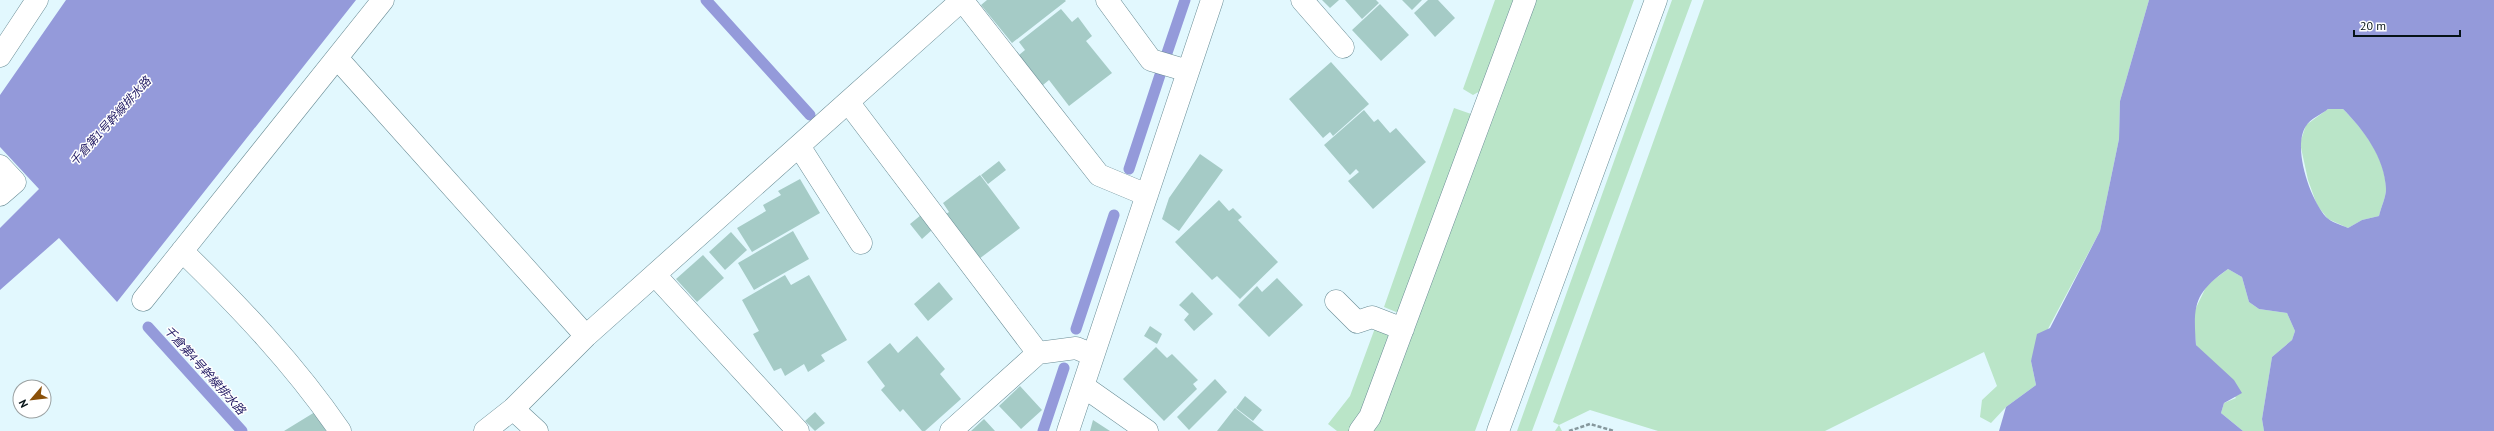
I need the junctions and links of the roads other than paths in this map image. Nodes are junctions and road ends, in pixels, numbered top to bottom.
1 (37, 0) edge
2 (383, 0) edge
3 (962, 0) edge
4 (1107, 0) edge
5 (1212, 0) edge
6 (1302, 0) edge
7 (1524, 0) edge
8 (1656, 0) edge
9 (1343, 47) dead end
10 (0, 56) edge
11 (337, 58) junction
12 (1188, 71) junction
13 (848, 102) junction
14 (799, 146) junction
15 (0, 166) edge
16 (0, 195) edge
17 (1147, 195) junction
18 (861, 243) dead end
19 (182, 251) junction
20 (655, 275) junction
21 (143, 300) dead end
22 (1336, 301) dead end
23 (1403, 329) junction
24 (586, 336) junction
25 (1038, 353) junction
26 (1093, 355) junction
27 (1082, 386) junction
28 (513, 409) junction
29 (340, 431) edge
30 (485, 431) edge
31 (537, 431) edge
32 (798, 431) edge
33 (951, 431) edge
34 (1068, 431) edge
35 (1146, 431) edge
36 (1360, 431) edge
37 (1498, 431) edge

1 - 10 street
2 - 11 street
3 - 13 street
3 - 17 street
4 - 12 street
5 - 12 street
6 - 9 street
7 - 23 street
8 - 37 street
11 - 19 street
11 - 24 street
12 - 17 street
13 - 14 street
13 - 25 street
14 - 18 street
14 - 20 street
15 - 16 street
17 - 26 street
19 - 21 street
19 - 29 street
20 - 24 street
20 - 32 street
22 - 23 street
23 - 36 street
24 - 28 street
25 - 26 street
25 - 33 street
26 - 27 street
27 - 34 street
27 - 35 street
28 - 30 street
28 - 31 street

